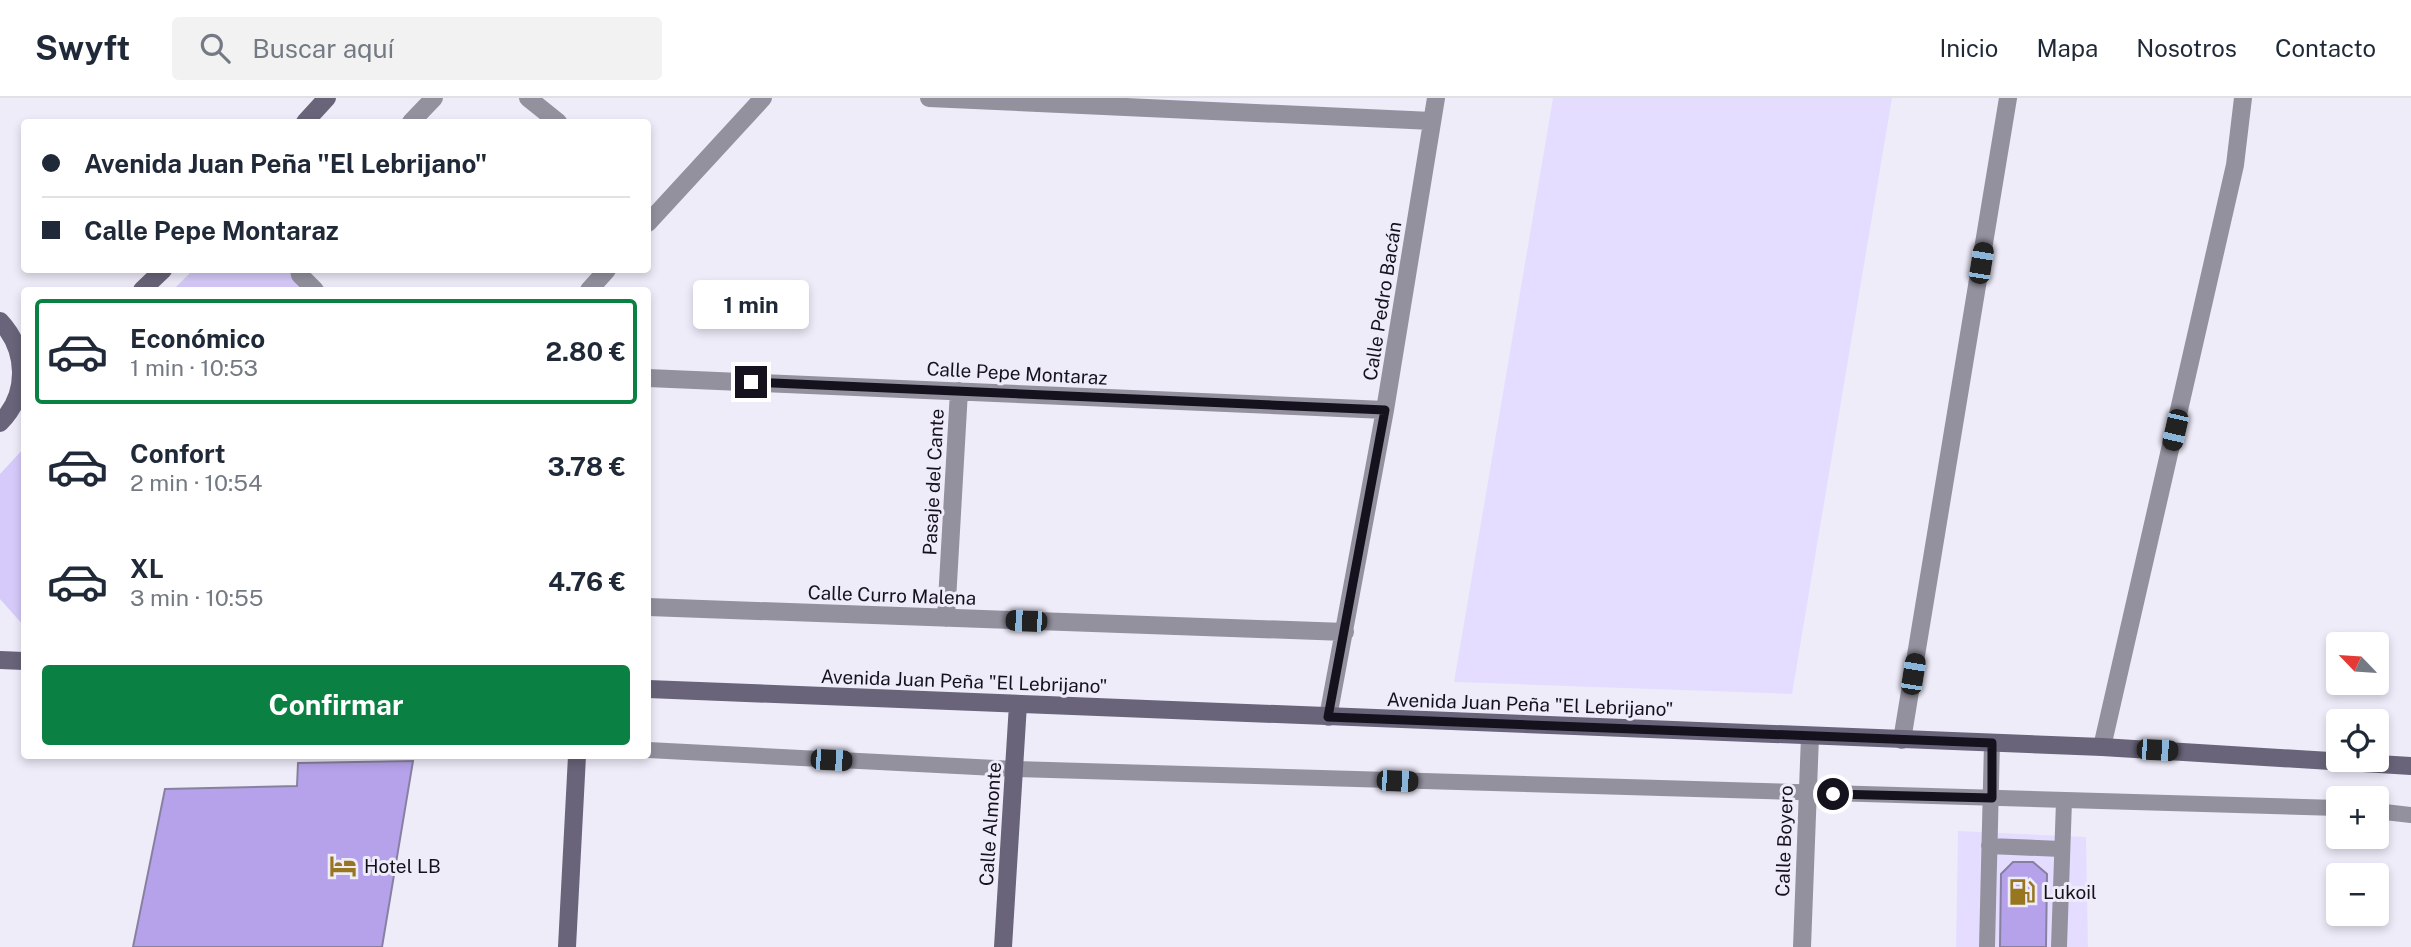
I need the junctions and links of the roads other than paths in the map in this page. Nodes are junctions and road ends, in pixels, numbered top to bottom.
1 (327, 98) edge
2 (434, 98) edge
3 (528, 98) edge
4 (763, 98) edge
5 (929, 98) edge
6 (1436, 98) edge
7 (2008, 98) edge
8 (2243, 98) edge
9 (308, 119) edge
10 (414, 119) edge
11 (554, 119) edge
12 (1432, 121) junction
13 (654, 201) edge
14 (160, 273) edge
15 (300, 273) edge
16 (604, 273) edge
17 (145, 287) edge
18 (312, 287) edge
19 (592, 287) edge
20 (11, 328) edge
21 (21, 361) edge
22 (651, 378) edge
23 (21, 384) edge
24 (959, 391) junction
25 (21, 404) edge
26 (1385, 410) junction
27 (3, 419) edge
28 (651, 607) edge
29 (946, 618) junction
30 (1345, 632) junction
31 (0, 660) edge
32 (21, 661) edge
33 (651, 689) edge
34 (1018, 704) junction
35 (1328, 717) junction
36 (1810, 736) junction
37 (1902, 740) junction
38 (1992, 743) junction
39 (2102, 747) junction
40 (651, 750) edge
41 (577, 759) edge
42 (2411, 766) edge
43 (1015, 769) junction
44 (1806, 794) junction
45 (1992, 798) junction
46 (2064, 801) junction
47 (2326, 808) edge
48 (2389, 812) edge
49 (2411, 815) edge
50 (1989, 846) junction
51 (2061, 849) junction
52 (567, 947) edge
53 (1003, 947) edge
54 (1802, 947) edge
55 (1987, 947) edge
56 (2059, 947) edge

1 - 9 street
2 - 10 street
3 - 11 street
4 - 13 street
5 - 12 street
6 - 12 street, Calle Pedro Bacán
7 - 37 street
8 - 39 street
12 - 26 street, Calle Pedro Bacán
14 - 17 street
15 - 18 street
16 - 19 street
20 - 21 street
22 - 24 street, Calle Pepe Montaraz
23 - 27 street
24 - 26 street, Calle Pepe Montaraz
24 - 29 street, Pasaje del Cante
25 - 27 street
26 - 30 street, Calle Pedro Bacán
28 - 29 street, Calle Curro Malena
29 - 30 street, Calle Curro Malena
30 - 35 street, Calle Pedro Bacán
31 - 32 street
33 - 34 street, Avenida Juan Peña "El Lebrijano"
34 - 35 street, Avenida Juan Peña "El Lebrijano"
34 - 43 street, Calle Almonte
35 - 36 street, Avenida Juan Peña "El Lebrijano"
36 - 37 street, Avenida Juan Peña "El Lebrijano"
36 - 44 street, Calle Boyero
37 - 38 street, Avenida Juan Peña "El Lebrijano"
38 - 39 street, Avenida Juan Peña "El Lebrijano"
38 - 45 lane
39 - 42 street, Avenida Juan Peña "El Lebrijano"
40 - 43 lane
41 - 52 street
43 - 44 lane
43 - 53 street, Calle Almonte
44 - 45 lane
44 - 54 street, Calle Boyero
45 - 46 lane
45 - 50 lane
46 - 47 lane
46 - 51 lane
48 - 49 lane
50 - 51 lane
50 - 55 lane
51 - 56 lane

